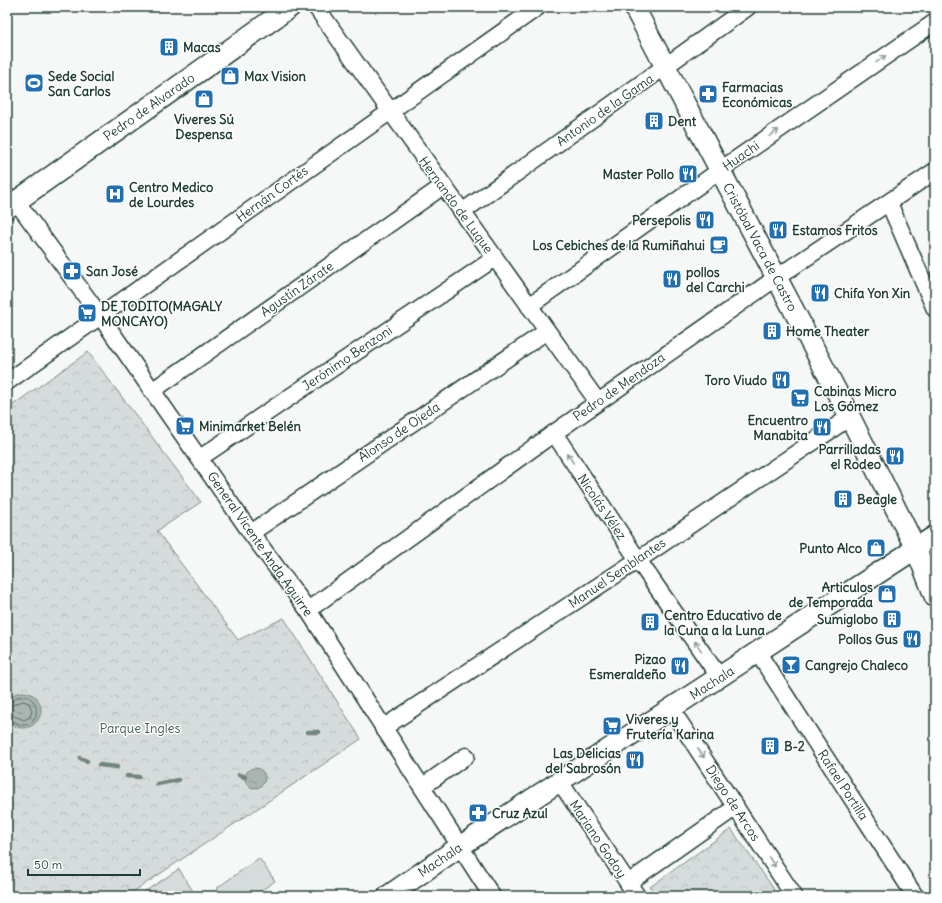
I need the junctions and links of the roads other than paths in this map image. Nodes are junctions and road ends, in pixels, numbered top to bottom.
1 (290, 7) edge
2 (316, 7) edge
3 (538, 7) edge
4 (634, 7) edge
5 (748, 7) edge
6 (935, 22) edge
7 (665, 68) junction
8 (389, 111) junction
9 (719, 171) junction
10 (935, 171) edge
11 (443, 186) junction
12 (888, 202) junction
13 (11, 204) edge
14 (462, 212) junction
15 (495, 258) junction
16 (776, 278) junction
17 (529, 306) junction
18 (935, 309) edge
19 (101, 317) junction
20 (547, 331) junction
21 (7, 382) edge
22 (152, 391) junction
23 (598, 402) junction
24 (850, 417) junction
25 (554, 433) junction
26 (200, 458) junction
27 (251, 533) junction
28 (935, 536) edge
29 (916, 548) junction
30 (638, 560) junction
31 (935, 597) edge
32 (308, 610) junction
33 (758, 653) junction
34 (720, 678) junction
35 (672, 709) junction
36 (383, 728) junction
37 (466, 756) dead end
38 (560, 782) junction
39 (422, 787) junction
40 (736, 807) junction
41 (459, 847) junction
42 (632, 890) edge
43 (791, 895) edge
44 (388, 896) edge
45 (492, 896) edge
46 (915, 896) edge

1 - 13 main road, Pedro de Alvarado
2 - 8 street, Hernando de Luque
3 - 8 street, Hernán Cortés
4 - 7 main road, Cristóbal Vaca de Castro
5 - 7 street, Antonio de la Gama
9 -> 6 street, Huachi
7 - 9 main road, Cristóbal Vaca de Castro
7 - 14 street, Antonio de la Gama
8 - 11 street, Hernando de Luque
8 - 19 street, Hernán Cortés
9 - 16 main road, Cristóbal Vaca de Castro
9 - 17 street, Huachi
10 - 12 street, Pedro de Mendoza
11 - 14 street, Hernando de Luque
11 - 22 street, Agustín Zárate
12 - 16 street, Pedro de Mendoza
12 - 18 street
13 - 19 street, General Vicente Anda Aguirre
14 - 15 street, Hernando de Luque
15 - 17 street, Hernando de Luque
15 - 26 street, Jerónimo Benzoni
16 - 23 street, Pedro de Mendoza
16 - 24 main road, Cristóbal Vaca de Castro
17 - 20 street, Hernando de Luque
19 - 21 street, Hernán Cortés
19 - 22 street, General Vicente Anda Aguirre
20 - 23 street, Hernando de Luque
20 - 27 street, Alonso de Ojeda
22 - 26 street, General Vicente Anda Aguirre
23 - 25 street, Pedro de Mendoza
24 - 29 main road, Cristóbal Vaca de Castro
24 - 30 street, Manuel Semblantes
30 -> 25 street, Nicolás Vélez
25 - 32 street, Pedro de Mendoza
26 - 27 street, General Vicente Anda Aguirre
27 - 32 street, General Vicente Anda Aguirre
28 - 29 main road, Machala
29 - 31 main road, Cristóbal Vaca de Castro
29 - 33 main road, Machala
34 -> 30 street, Nicolás Vélez
30 - 36 street, Manuel Semblantes
32 - 36 street, General Vicente Anda Aguirre
33 - 34 main road, Machala
33 - 46 street, Rafael Portilla
34 - 35 main road, Machala
35 - 38 main road, Machala
35 -> 40 street, Diego de Arcos
36 - 39 street, General Vicente Anda Aguirre
37 - 39 street
38 - 41 main road, Machala
38 - 42 street, Mariano Godoy
39 - 41 street, General Vicente Anda Aguirre
40 - 42 street
40 -> 43 street, Diego de Arcos
41 - 44 main road, Machala
41 - 45 street, General Vicente Anda Aguirre

